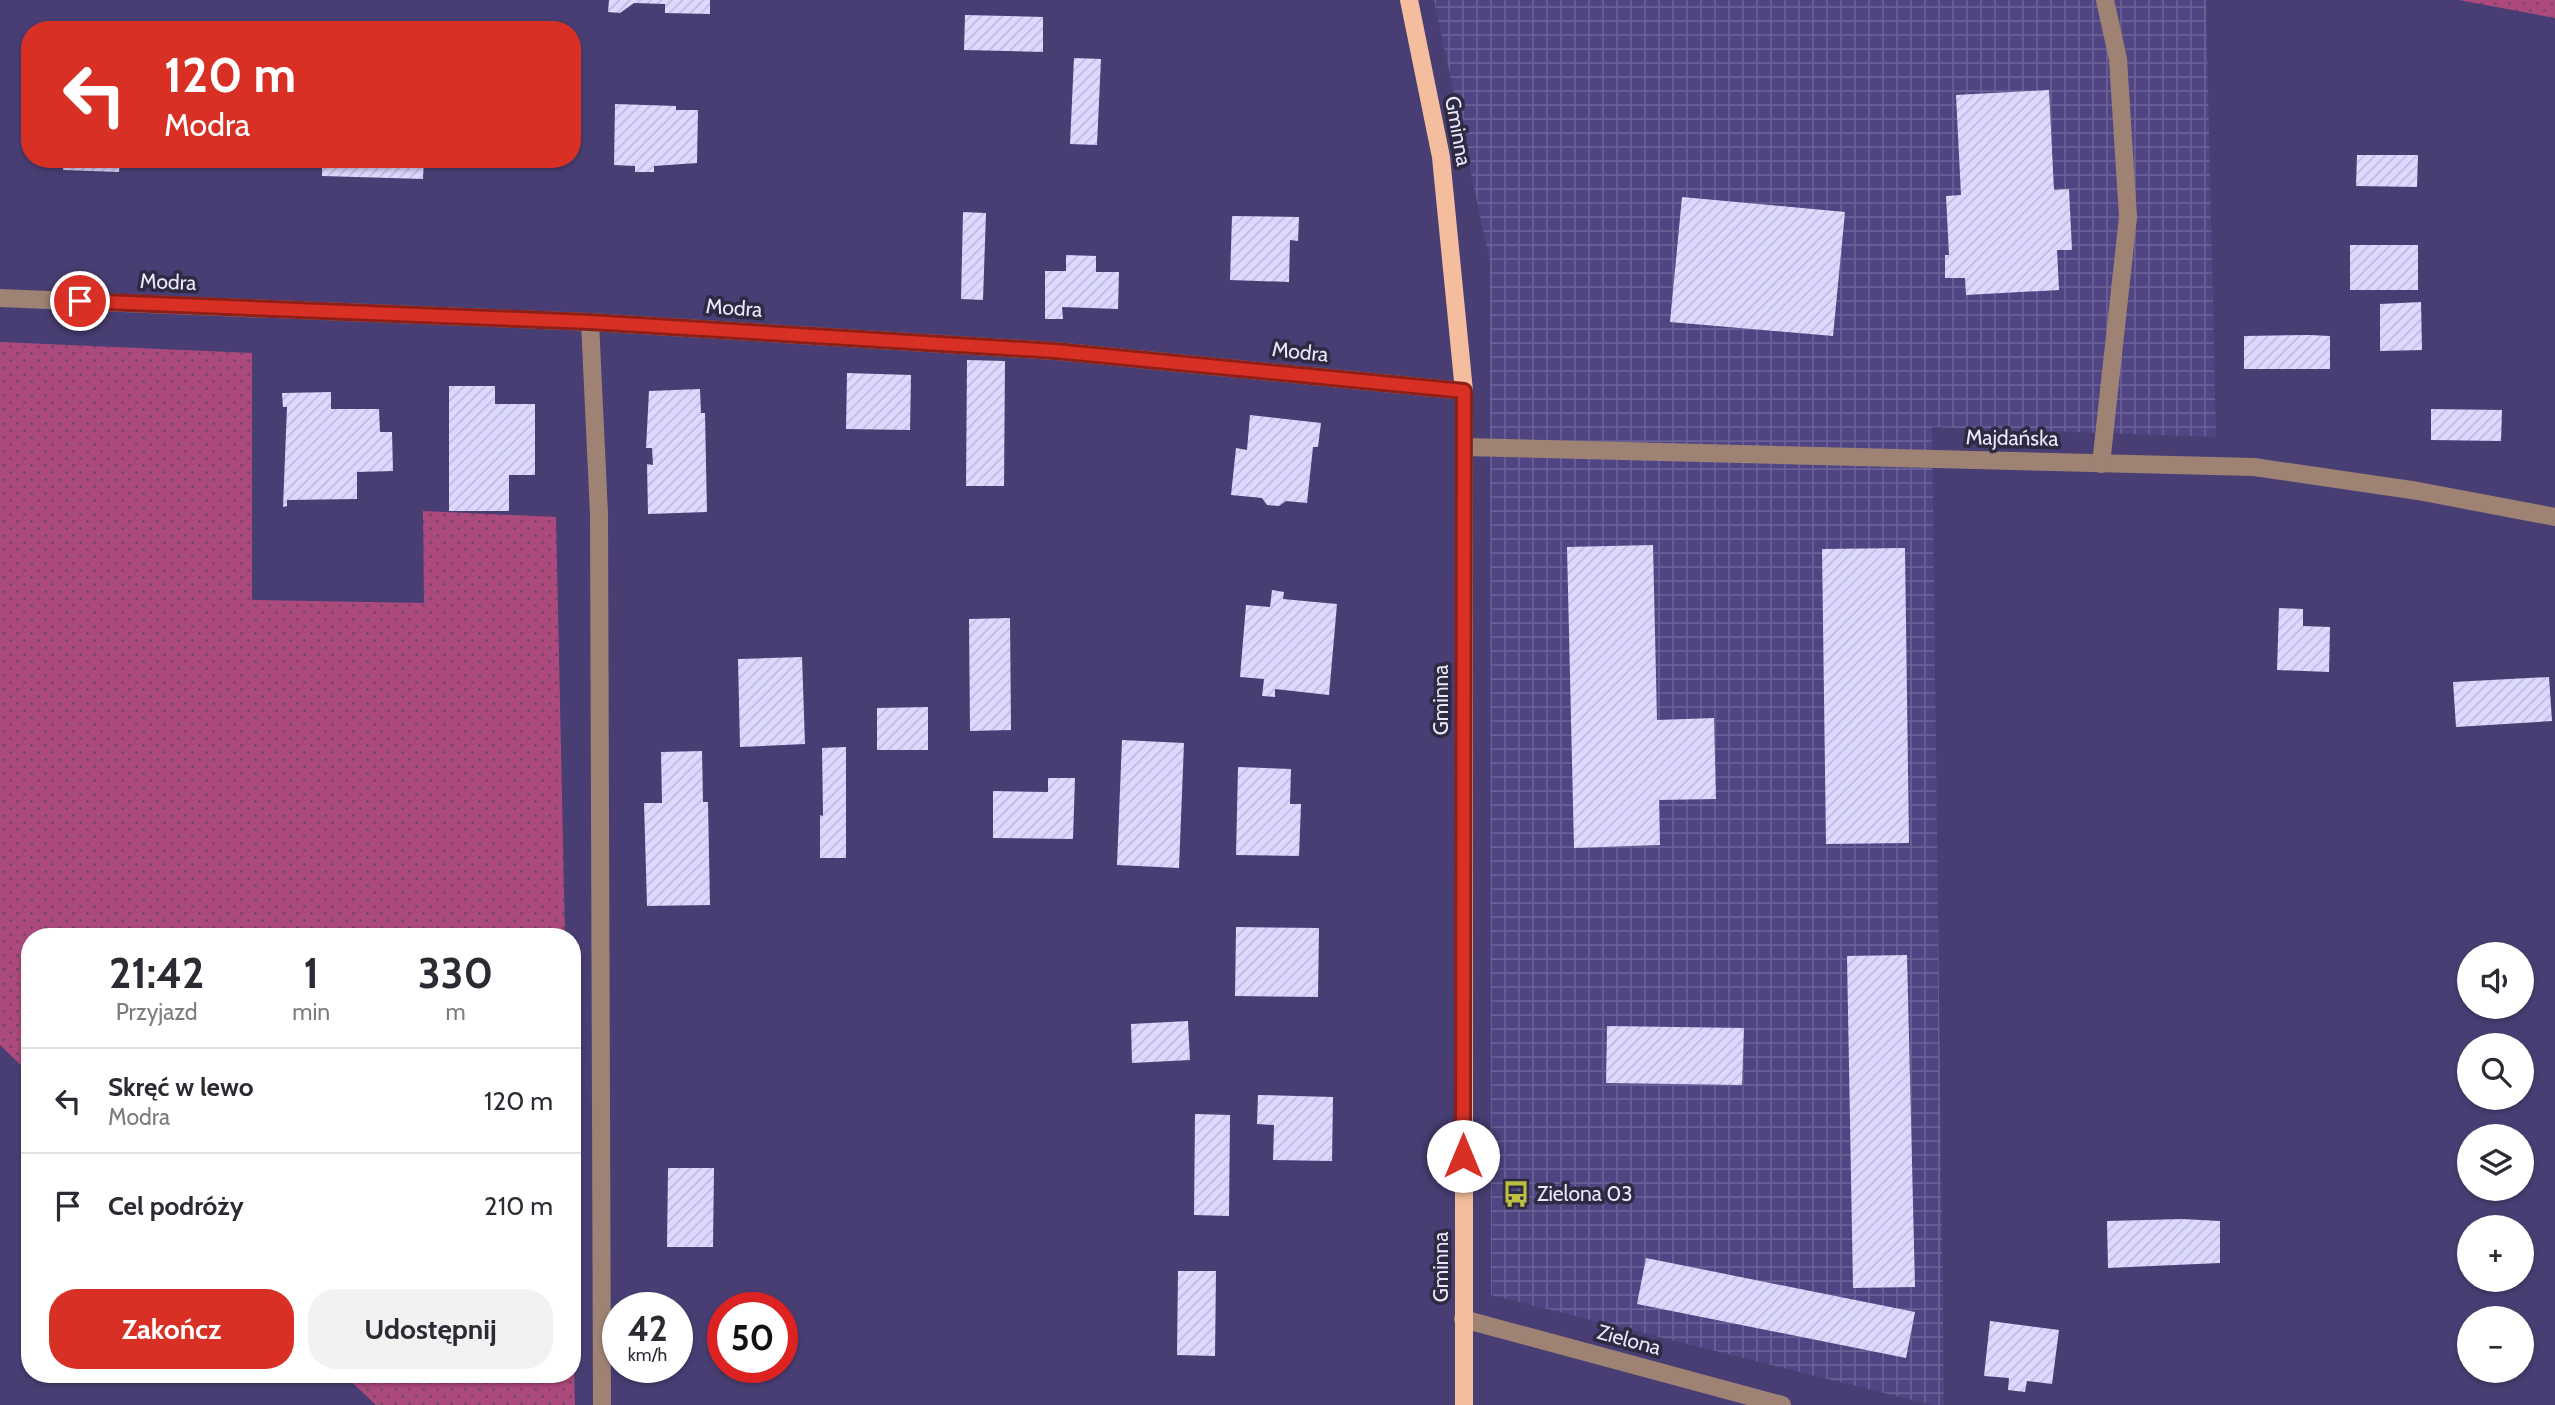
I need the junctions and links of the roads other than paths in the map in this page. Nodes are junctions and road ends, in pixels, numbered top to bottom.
1 (1409, 0) edge
2 (2105, 0) edge
3 (0, 298) edge
4 (590, 322) junction
5 (1464, 391) junction
6 (1464, 447) junction
7 (2101, 464) junction
8 (2555, 517) edge
9 (1463, 1319) junction
10 (602, 1405) edge
11 (1464, 1405) edge
12 (1782, 1405) edge

1 - 5 main road, Gminna
2 - 7 street
3 - 4 street, Modra
4 - 5 street, Modra
4 - 10 street
5 - 6 main road, Gminna
6 - 7 street, Majdańska
6 - 9 main road, Gminna
7 - 8 street, Majdańska
9 - 11 main road, Gminna
9 - 12 street, Zielona

